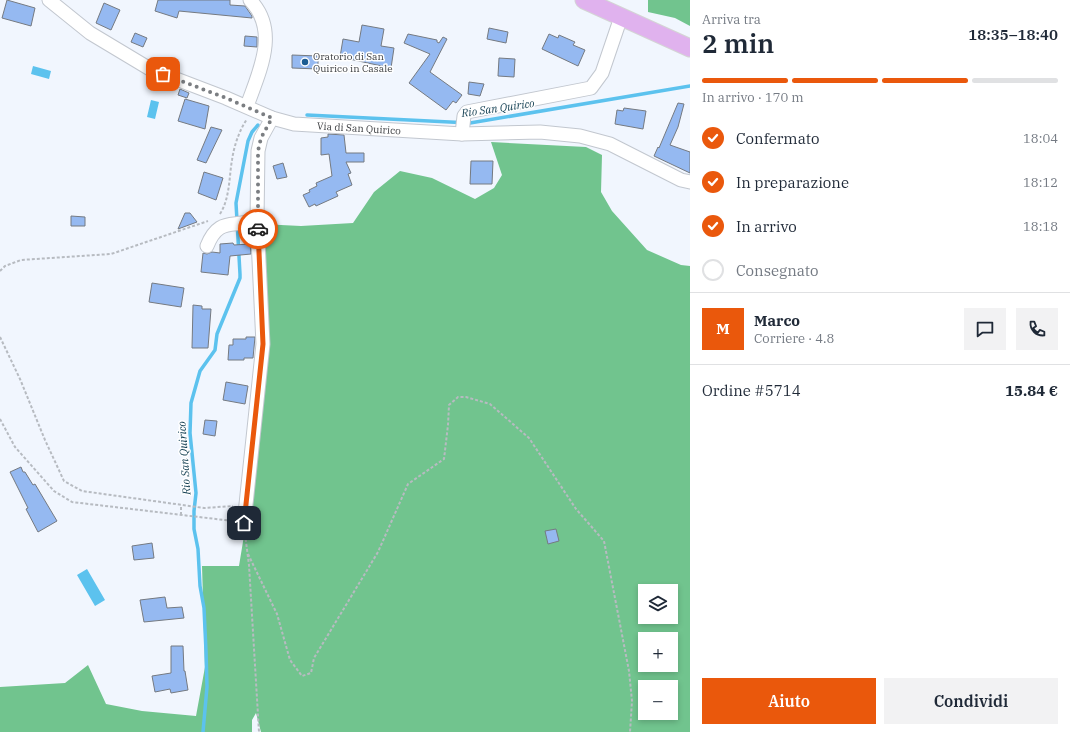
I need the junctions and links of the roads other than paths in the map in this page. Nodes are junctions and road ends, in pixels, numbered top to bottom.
1 (49, 0) edge
2 (250, 0) edge
3 (584, 0) edge
4 (621, 17) junction
5 (690, 48) edge
6 (250, 108) junction
7 (272, 118) junction
8 (463, 132) junction
9 (690, 182) edge
10 (253, 221) junction
11 (207, 246) dead end
12 (244, 523) road end

1 - 6 street, Via di San Quirico
2 - 6 street
3 - 4 main road
4 - 5 main road
4 - 8 street
6 - 7 street, Via di San Quirico
7 - 8 street, Via di San Quirico
7 - 10 street
8 - 9 street, Via di San Quirico
10 - 11 street
10 - 12 street

